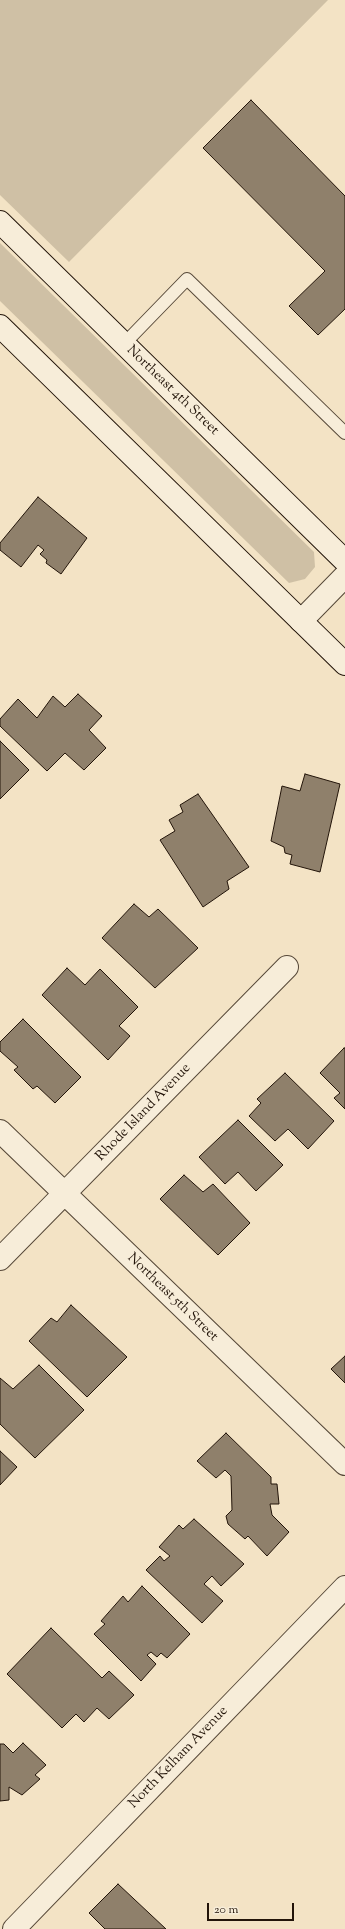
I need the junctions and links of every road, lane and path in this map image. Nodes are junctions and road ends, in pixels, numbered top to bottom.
1 (0, 222) edge
2 (0, 326) edge
3 (124, 344) junction
4 (345, 433) edge
5 (345, 561) edge
6 (345, 576) edge
7 (301, 621) junction
8 (345, 664) edge
9 (287, 967) dead end
10 (0, 1131) edge
11 (65, 1194) junction
12 (0, 1259) edge
13 (345, 1464) edge
14 (345, 1587) edge
15 (14, 1929) edge

1 - 3 street, Northeast 4th Street
2 - 7 street
3 - 4 lane
3 - 5 street, Northeast 4th Street
6 - 7 street
7 - 8 street
9 - 11 street, Rhode Island Avenue
10 - 11 street, Northeast 5th Street
11 - 12 street, Rhode Island Avenue
11 - 13 street, Northeast 5th Street
14 - 15 street, North Kelham Avenue

